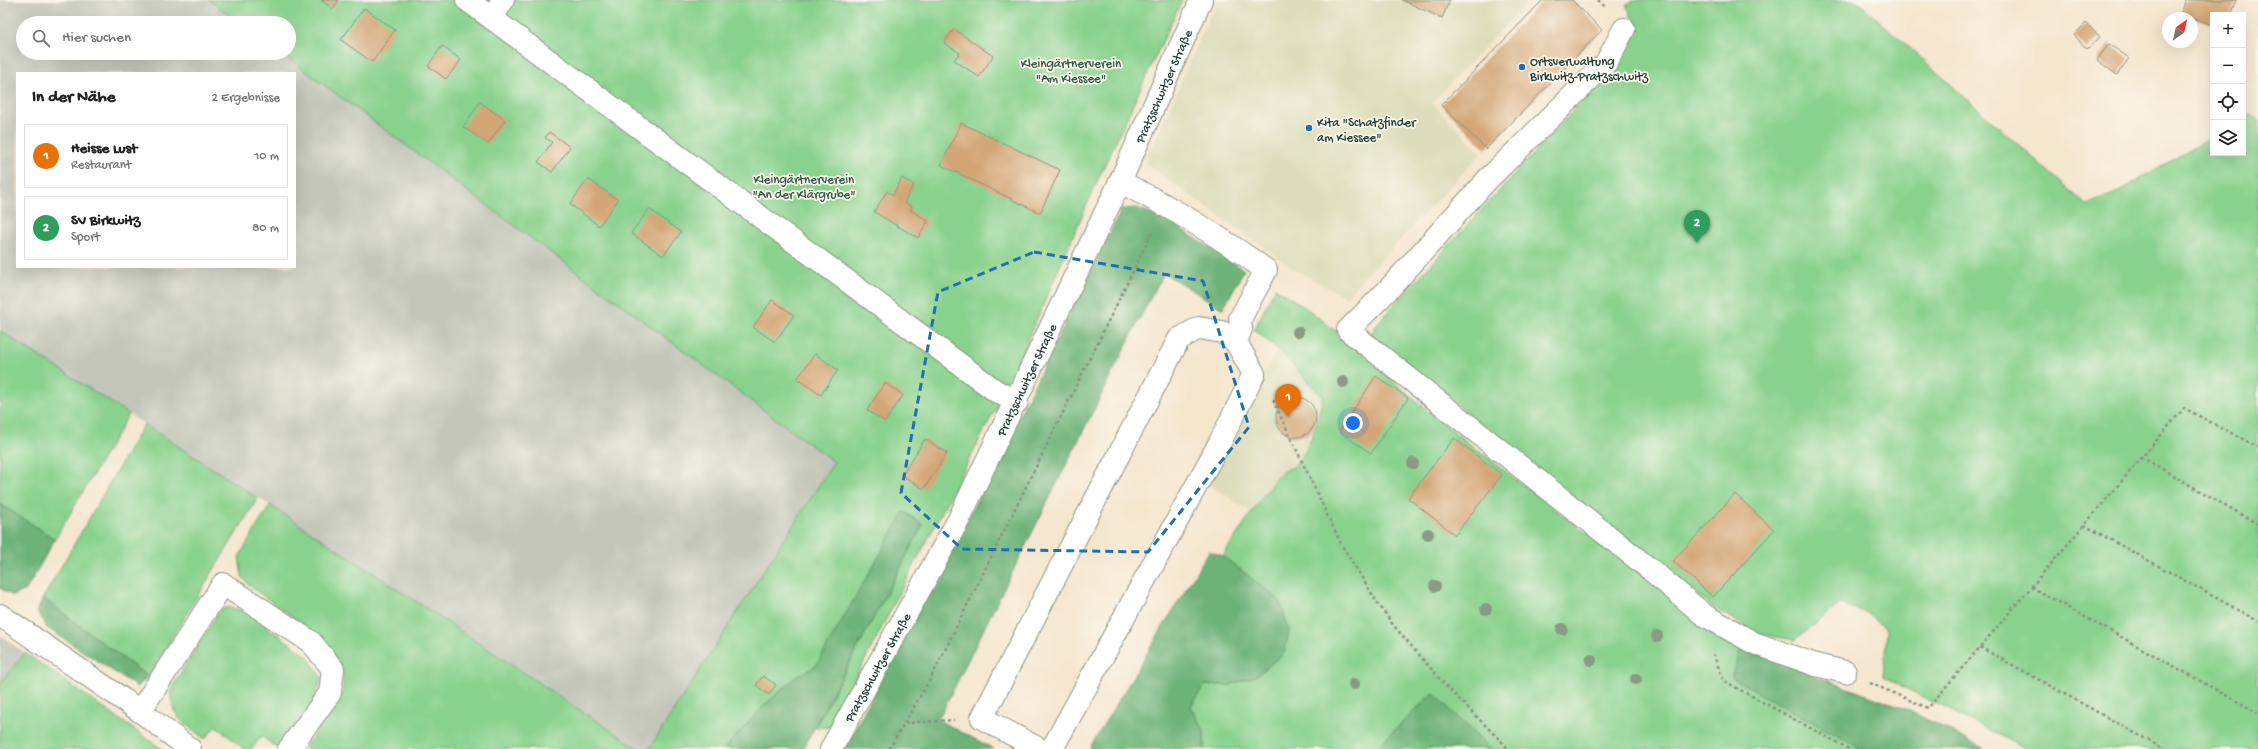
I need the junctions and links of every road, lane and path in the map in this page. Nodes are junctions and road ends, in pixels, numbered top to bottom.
1 (467, 0) edge
2 (1201, 0) edge
3 (498, 9) edge
4 (1624, 29) dead end
5 (1120, 182) junction
6 (1166, 204) junction
7 (1236, 342) junction
8 (1254, 374) junction
9 (1017, 402) junction
10 (2258, 447) edge
11 (2142, 457) junction
12 (2258, 524) edge
13 (2084, 525) junction
14 (2031, 587) junction
15 (0, 615) edge
16 (1704, 615) junction
17 (2258, 621) edge
18 (1980, 647) junction
19 (1845, 672) joint
20 (140, 711) junction
21 (2258, 713) edge
22 (982, 718) junction
23 (905, 723) junction
24 (190, 749) edge
25 (289, 749) edge
26 (832, 749) edge
27 (889, 749) edge
28 (1039, 749) edge
29 (1052, 749) edge
30 (1509, 749) edge
31 (1849, 749) edge
32 (2164, 749) edge

1 - 3 street
2 - 5 street, Pratzschwitzer Straße
3 - 9 street
4 - 16 street
5 - 6 street
5 - 9 street, Pratzschwitzer Straße
6 - 7 street
6 - 23 path
7 - 8 street
7 - 22 street
8 - 29 street
8 - 30 path
9 - 26 street, Pratzschwitzer Straße
10 - 11 path
11 - 12 path
11 - 13 path
13 - 14 path
13 - 17 path
14 - 18 path
14 - 21 path
15 - 20 street
16 - 19 street
16 - 31 path
18 - 19 path
18 - 32 path
20 - 24 street
20 - 25 street
22 - 23 path
22 - 28 street
23 - 27 path

